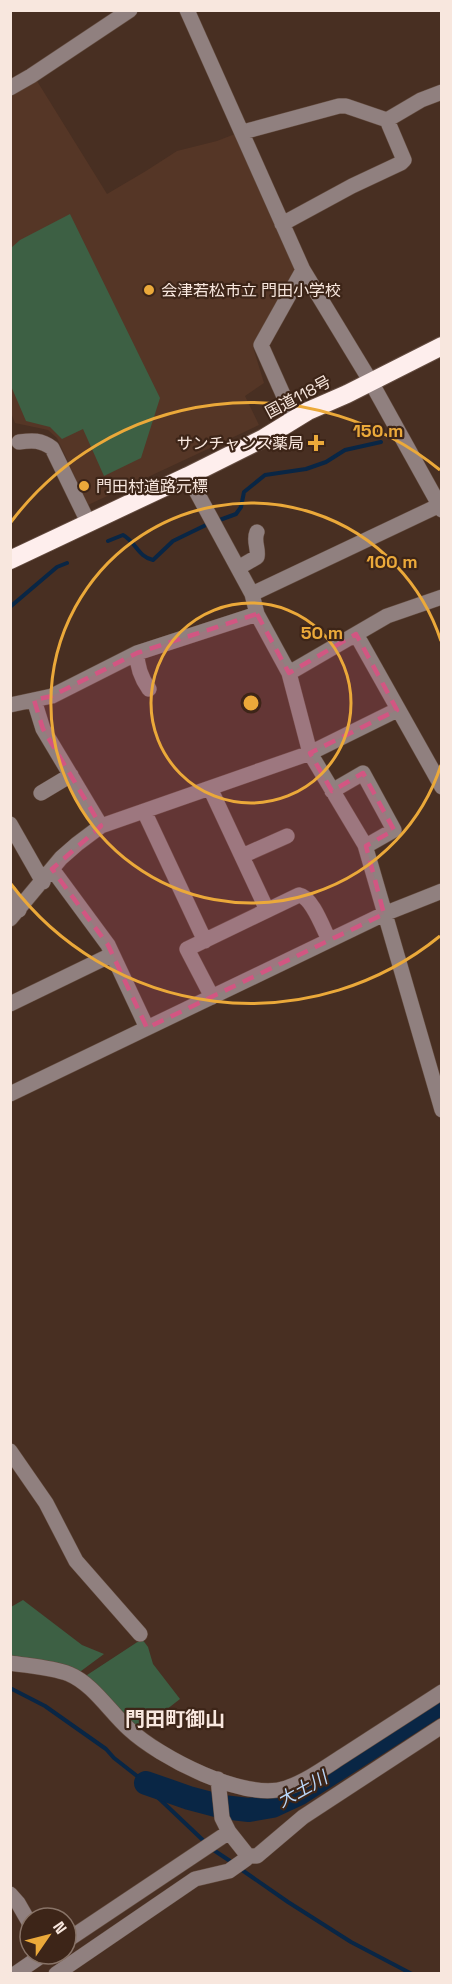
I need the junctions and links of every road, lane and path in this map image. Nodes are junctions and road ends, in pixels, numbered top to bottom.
1 (130, 10) edge
2 (187, 10) edge
3 (105, 17) edge
4 (10, 88) edge
5 (441, 92) edge
6 (387, 120) junction
7 (243, 132) junction
8 (282, 224) junction
9 (303, 270) junction
10 (441, 346) edge
11 (371, 382) junction
12 (294, 419) junction
13 (19, 442) dead end
14 (188, 476) junction
15 (440, 506) edge
16 (88, 522) junction
17 (257, 532) dead end
18 (10, 560) edge
19 (238, 568) junction
20 (252, 594) junction
21 (441, 597) edge
22 (257, 614) junction
23 (356, 634) junction
24 (137, 653) junction
25 (289, 673) junction
26 (149, 688) dead end
27 (34, 700) junction
28 (10, 705) edge
29 (397, 710) junction
30 (310, 753) junction
31 (71, 775) junction
32 (441, 787) edge
33 (210, 788) junction
34 (332, 791) junction
35 (40, 793) dead end
36 (144, 811) junction
37 (10, 825) edge
38 (101, 826) junction
39 (287, 836) dead end
40 (366, 846) junction
41 (242, 856) junction
42 (48, 876) junction
43 (441, 891) edge
44 (10, 893) edge
45 (267, 910) junction
46 (384, 914) junction
47 (15, 915) edge
48 (329, 940) junction
49 (205, 941) junction
50 (111, 955) junction
51 (212, 997) junction
52 (10, 1004) edge
53 (147, 1028) junction
54 (10, 1094) edge
55 (441, 1110) edge
56 (10, 1451) edge
57 (140, 1634) dead end
58 (10, 1663) edge
59 (441, 1692) edge
60 (441, 1726) edge
61 (218, 1779) junction
62 (229, 1832) junction
63 (248, 1856) junction
64 (10, 1894) edge
65 (20, 1906) edge
66 (78, 1933) edge
67 (56, 1974) edge

1 - 3 street
2 - 7 street
3 - 4 street
5 - 6 street
6 - 7 street
6 - 8 street
7 - 8 street
8 - 9 street
9 - 11 street
9 - 12 street
10 - 11 highway, 国道118号
11 - 12 highway, 国道118号
11 - 15 street
12 - 14 highway, 国道118号
13 - 16 street
14 - 16 highway, 国道118号
14 - 19 street
15 - 20 street
16 - 18 highway, 国道118号
17 - 19 street
19 - 20 street
20 - 22 street
21 - 23 street
22 - 24 street
22 - 25 street
23 - 25 street
23 - 29 street
24 - 26 street
24 - 27 street
25 - 30 street
27 - 28 street
27 - 31 street
29 - 30 street
29 - 32 street
30 - 33 street
30 - 34 street
31 - 35 street
31 - 38 street
33 - 36 street
33 - 41 street
34 - 40 street
34 - 40 street
36 - 38 street
36 - 49 street
37 - 42 street
38 - 42 street
39 - 41 street
40 - 46 street
41 - 45 street
42 - 47 street
42 - 50 street
43 - 46 street
44 - 47 street
45 - 48 street
45 - 49 street
46 - 48 street
46 - 55 street
48 - 51 street
49 - 51 street
50 - 52 street
50 - 53 street
51 - 53 street
53 - 54 street
56 - 57 street
58 - 61 street
59 - 61 street
60 - 63 street
61 - 62 street
62 - 63 street
62 - 66 street
63 - 67 street
64 - 65 street

